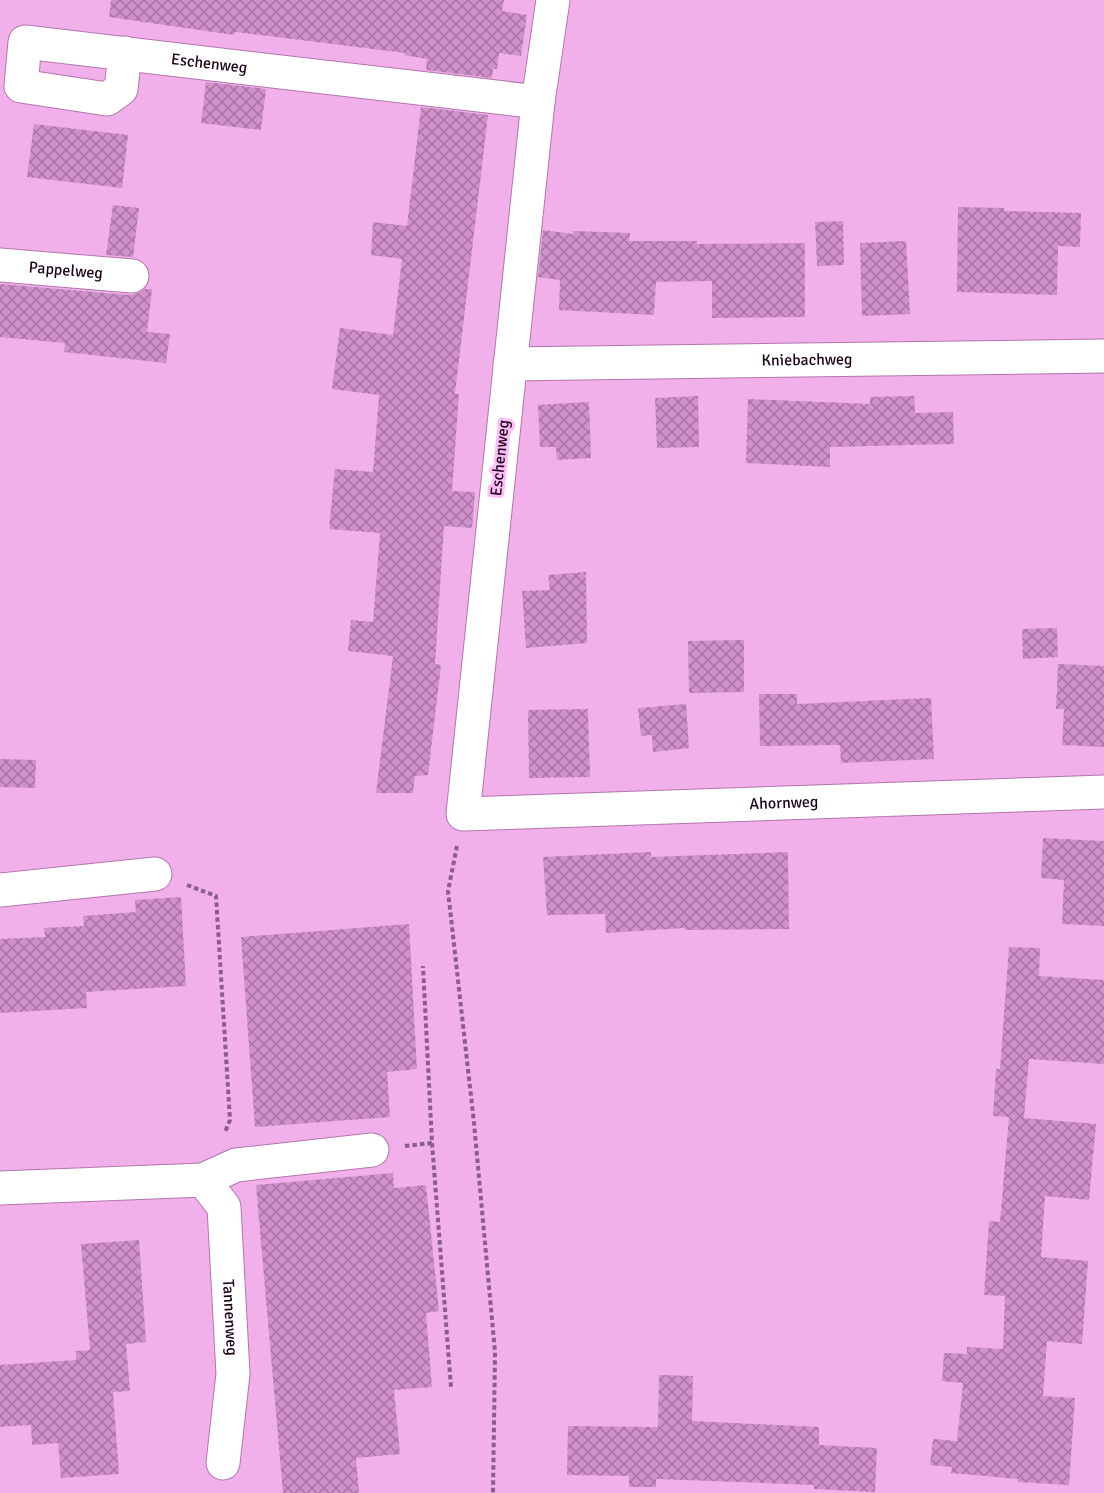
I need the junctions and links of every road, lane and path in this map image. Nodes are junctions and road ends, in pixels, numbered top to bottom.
1 (553, 0) edge
2 (125, 53) junction
3 (538, 102) junction
4 (0, 265) edge
5 (132, 276) dead end
6 (1104, 356) edge
7 (510, 364) junction
8 (1104, 792) edge
9 (463, 814) junction
10 (155, 874) joint
11 (0, 890) edge
12 (423, 966) dead end
13 (222, 1139) dead end
14 (432, 1143) junction
15 (372, 1150) joint
16 (203, 1180) junction
17 (0, 1188) edge
18 (451, 1388) dead end
19 (223, 1463) dead end
20 (493, 1493) edge

1 - 3 street, Eschenweg
2 - 2 street, Eschenweg
2 - 3 street, Eschenweg
3 - 7 street, Eschenweg
4 - 5 street, Pappelweg
6 - 7 street, Kniebachweg
7 - 9 street, Eschenweg
8 - 9 street, Ahornweg
9 - 20 path
10 - 11 street
10 - 13 path
12 - 14 path
14 - 15 path
14 - 18 path
15 - 16 street
16 - 17 street
16 - 19 street, Tannenweg

